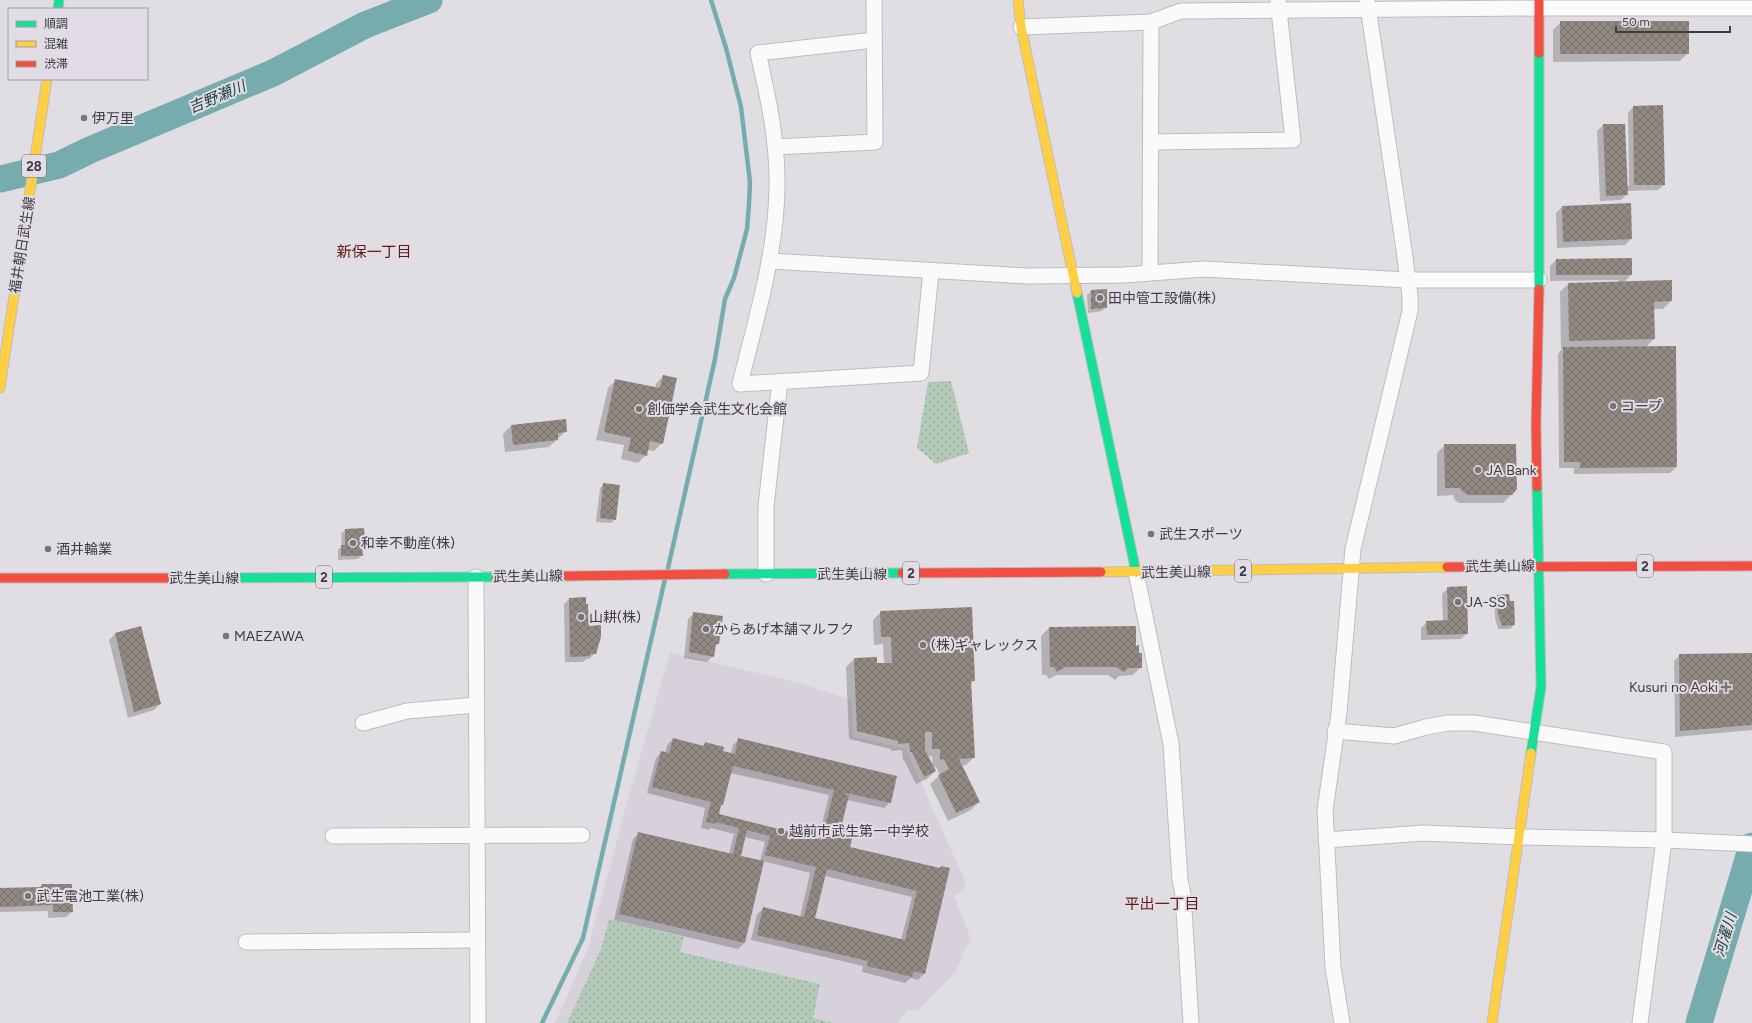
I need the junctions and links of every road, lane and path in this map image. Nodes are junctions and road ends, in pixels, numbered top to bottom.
1 (874, 0) edge
2 (1018, 0) edge
3 (1461, 4) edge
4 (1539, 4) edge
5 (1675, 4) edge
6 (1279, 5) edge
7 (1368, 5) edge
8 (1180, 6) edge
9 (1752, 8) edge
10 (1151, 22) junction
11 (1021, 27) junction
12 (874, 40) junction
13 (47, 80) edge
14 (1151, 142) junction
15 (775, 147) junction
16 (770, 261) junction
17 (931, 271) junction
18 (1150, 272) junction
19 (1073, 275) junction
20 (1407, 280) junction
21 (1539, 280) junction
22 (780, 381) junction
23 (0, 388) edge
24 (1538, 566) junction
25 (1752, 566) edge
26 (1350, 569) junction
27 (1136, 572) junction
28 (766, 574) junction
29 (476, 577) junction
30 (0, 578) edge
31 (476, 705) junction
32 (363, 723) dead end
33 (1335, 731) junction
34 (1534, 731) junction
35 (477, 835) junction
36 (582, 835) dead end
37 (333, 836) dead end
38 (1520, 837) junction
39 (1326, 840) junction
40 (1664, 840) junction
41 (1752, 844) edge
42 (477, 940) junction
43 (246, 942) dead end
44 (478, 1023) edge
45 (1191, 1023) edge
46 (1342, 1023) edge
47 (1492, 1023) edge
48 (1640, 1023) edge

1 - 12 street
2 - 11 main road
3 - 4 street
3 - 7 street
4 - 5 street
4 - 21 main road
5 - 9 street
6 - 7 street
6 - 8 street
6 - 14 street
7 - 20 street
8 - 10 street
10 - 11 street
10 - 14 street
11 - 19 main road
12 - 15 street
12 - 15 street
13 - 23 main road, 福井朝日武生線 / 28
14 - 18 street
15 - 16 street
16 - 17 street
16 - 22 street
17 - 19 street
17 - 22 street
18 - 19 street
18 - 20 street
19 - 27 main road
20 - 21 street
20 - 26 street
21 - 24 main road
22 - 28 street
24 - 25 main road, 武生美山線 / 2
24 - 26 main road, 武生美山線 / 2
24 - 34 main road
26 - 27 main road, 武生美山線 / 2
26 - 33 street
27 - 28 main road, 武生美山線 / 2
27 - 45 street
28 - 29 main road, 武生美山線 / 2
29 - 30 main road, 武生美山線 / 2
29 - 31 street
31 - 32 street
31 - 35 street
33 - 34 street
33 - 39 street
34 - 38 main road
34 - 40 street
35 - 36 street
35 - 37 street
35 - 42 street
38 - 39 street
38 - 40 street
38 - 47 main road
39 - 46 street
40 - 41 street
40 - 48 street
42 - 43 street
42 - 44 street

